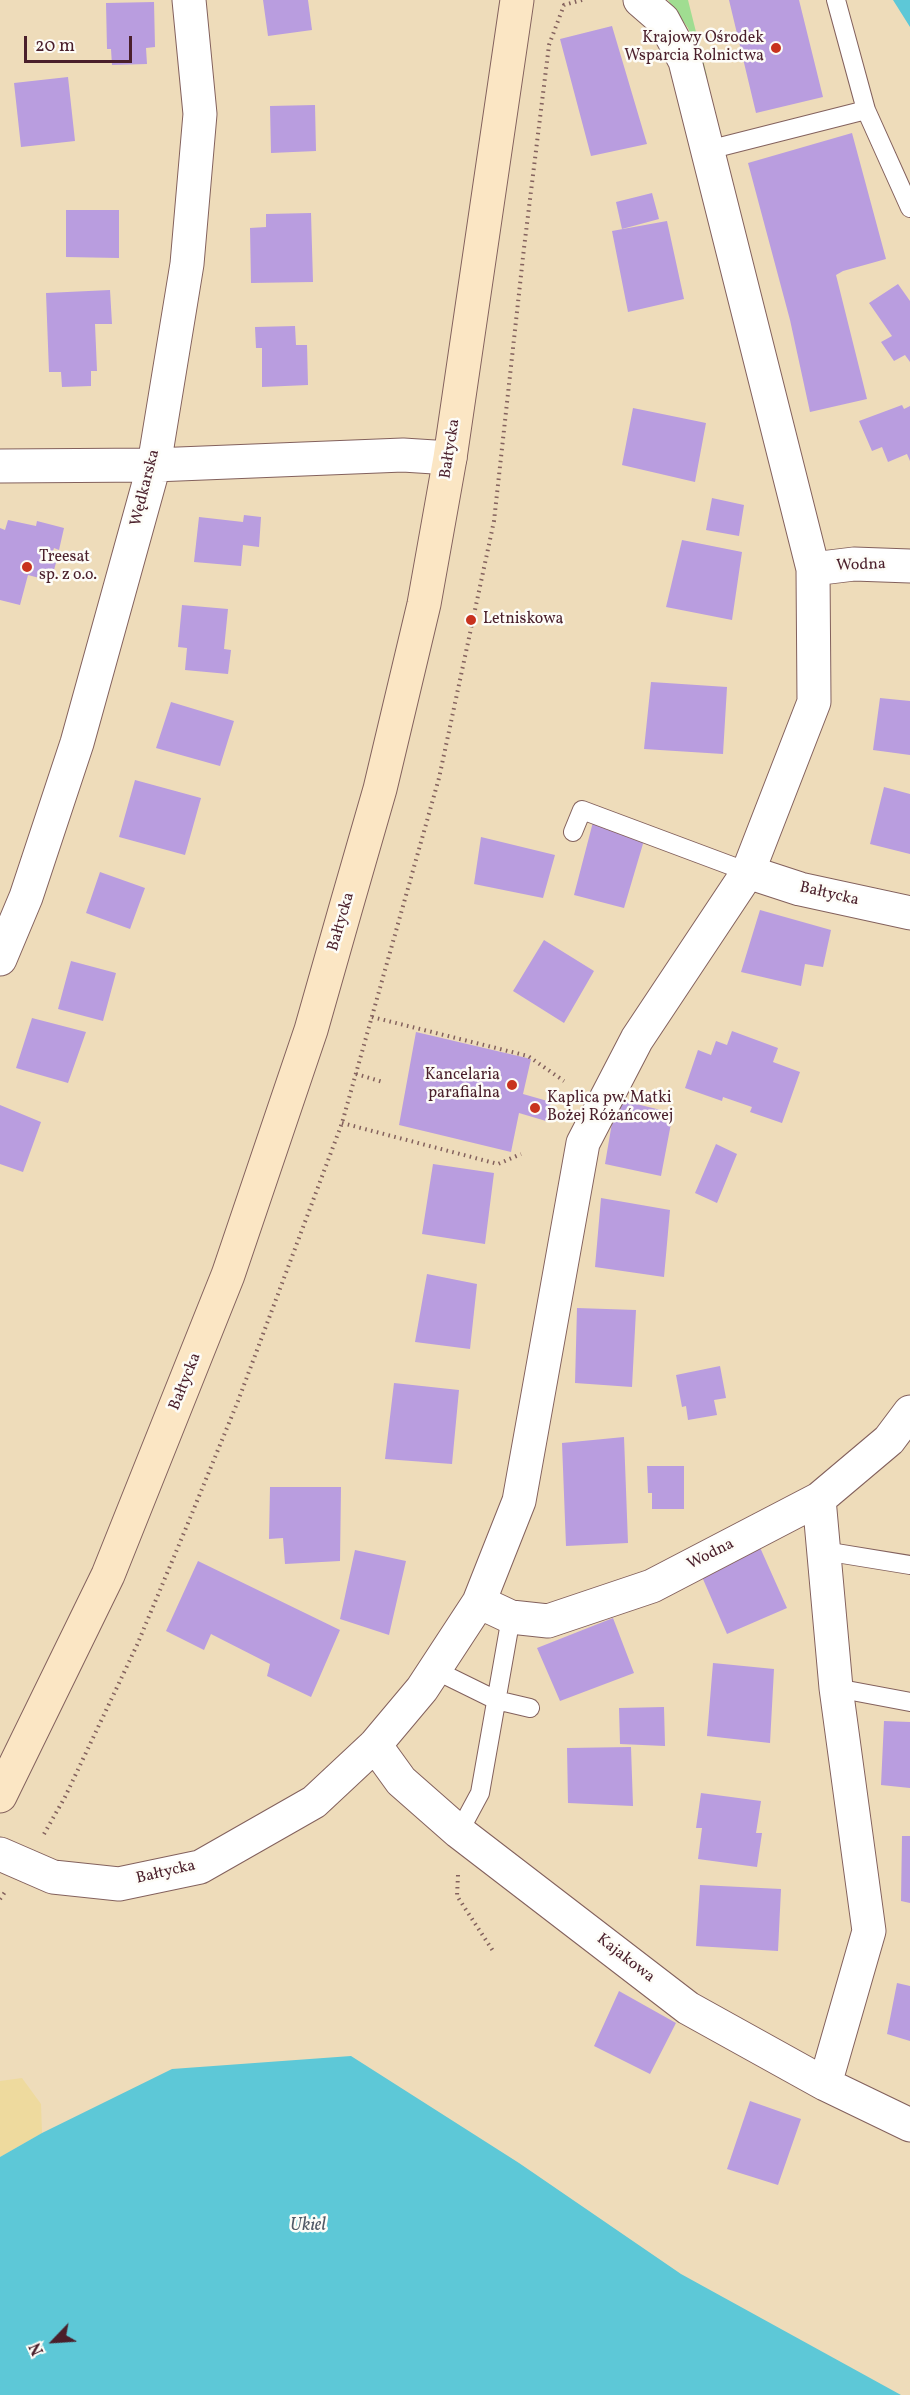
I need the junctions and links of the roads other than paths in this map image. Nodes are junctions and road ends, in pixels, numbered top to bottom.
1 (189, 0) edge
2 (517, 0) edge
3 (640, 0) edge
4 (836, 0) edge
5 (866, 110) junction
6 (708, 150) junction
7 (910, 208) edge
8 (450, 458) junction
9 (154, 465) junction
10 (0, 466) edge
11 (910, 566) edge
12 (813, 569) junction
13 (573, 832) dead end
14 (748, 872) junction
15 (910, 913) edge
16 (0, 959) edge
17 (910, 1412) edge
18 (819, 1499) junction
19 (824, 1551) junction
20 (910, 1565) edge
21 (479, 1602) junction
22 (511, 1617) junction
23 (435, 1670) junction
24 (836, 1688) junction
25 (496, 1700) junction
26 (910, 1702) edge
27 (530, 1708) dead end
28 (375, 1745) junction
29 (0, 1796) edge
30 (459, 1832) junction
31 (0, 1854) edge
32 (825, 2084) junction
33 (910, 2125) edge

1 - 9 street, Wędkarska
2 - 8 main road, Bałtycka
3 - 6 street, Bałtycka
4 - 5 lane
5 - 6 lane
5 - 7 lane
6 - 12 street, Bałtycka
8 - 9 street
8 - 29 main road, Bałtycka
9 - 10 street
9 - 16 street, Wędkarska
11 - 12 street, Wodna
12 - 14 street, Bałtycka
13 - 14 lane
14 - 15 street, Bałtycka
14 - 21 street, Bałtycka
17 - 18 street, Wodna
18 - 19 street
18 - 22 street, Wodna
19 - 20 lane
19 - 24 street
21 - 22 street, Wodna
21 - 23 street, Bałtycka
22 - 25 lane
23 - 25 lane
23 - 28 street, Bałtycka
24 - 26 lane
24 - 32 street
25 - 27 lane
25 - 30 lane
28 - 30 street, Kajakowa
28 - 31 street, Bałtycka
30 - 32 street, Kajakowa
32 - 33 street, Kajakowa

